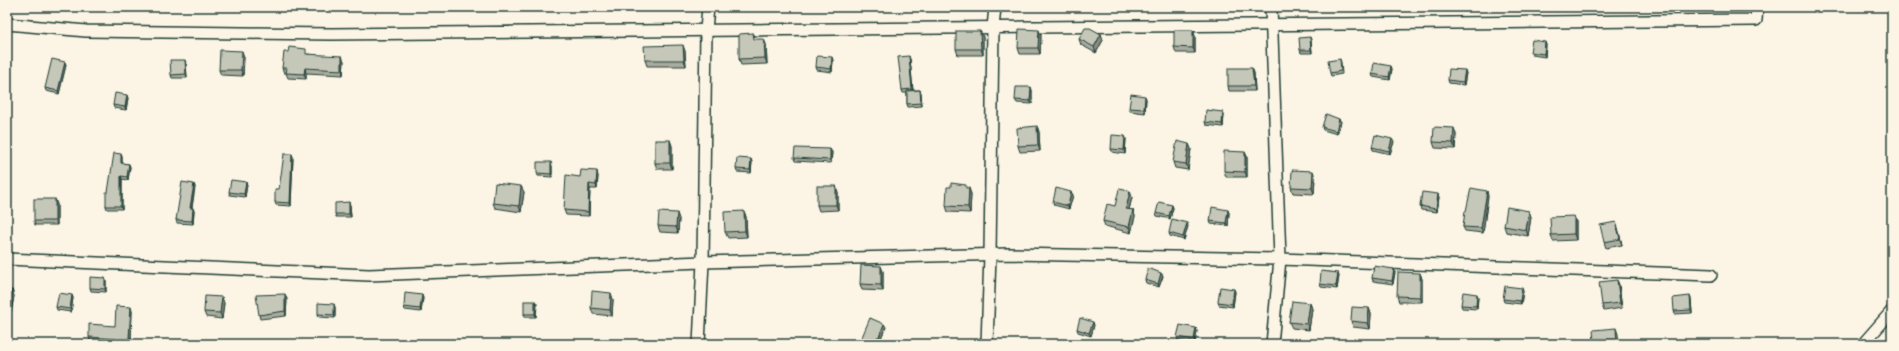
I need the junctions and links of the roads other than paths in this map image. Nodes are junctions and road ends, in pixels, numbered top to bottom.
1 (708, 7) edge
2 (995, 7) edge
3 (1271, 7) edge
4 (1757, 7) edge
5 (7, 24) edge
6 (1270, 25) junction
7 (993, 28) junction
8 (706, 30) junction
9 (990, 255) junction
10 (7, 259) edge
11 (1280, 259) junction
12 (703, 262) junction
13 (1711, 275) dead end
14 (1892, 311) edge
15 (699, 344) edge
16 (987, 344) edge
17 (1272, 344) edge
18 (1863, 344) edge

1 - 8 street
2 - 7 street
3 - 6 street
4 - 6 street
5 - 8 street
6 - 7 street
6 - 11 street
7 - 8 street
7 - 9 street
8 - 12 street
9 - 11 street
9 - 12 street
9 - 16 street
10 - 12 street
11 - 13 street
11 - 17 street
12 - 15 street
14 - 18 street

